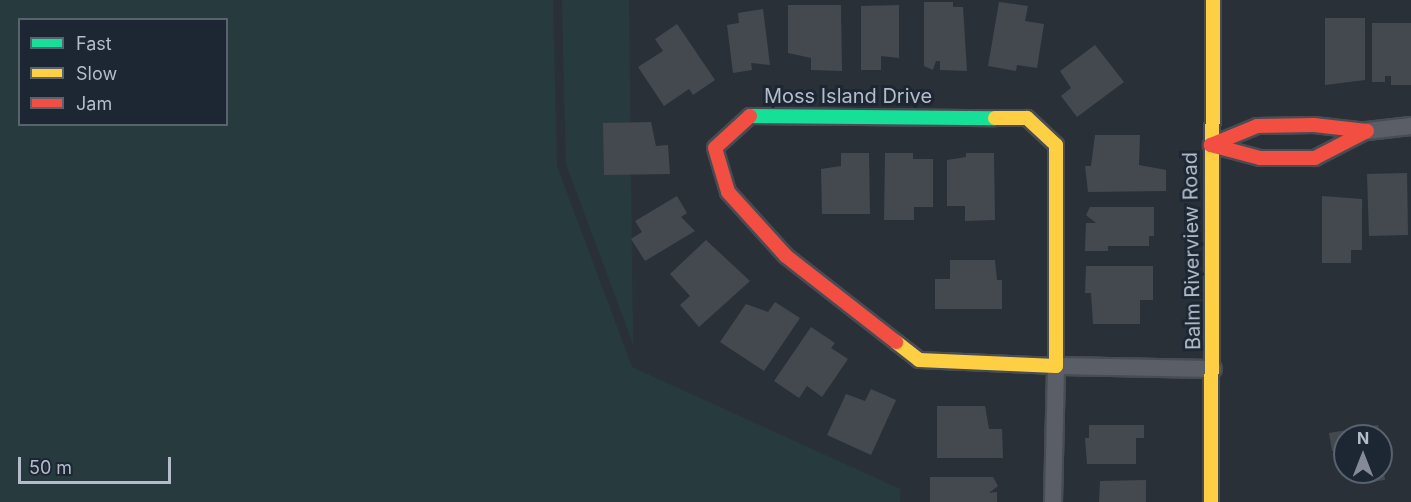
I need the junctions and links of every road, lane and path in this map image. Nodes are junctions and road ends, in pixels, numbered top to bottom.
1 (1213, 0) edge
2 (1411, 126) edge
3 (1367, 131) junction
4 (1211, 145) junction
5 (1056, 366) junction
6 (1213, 369) junction
7 (1053, 502) edge
8 (1211, 502) edge

1 - 4 street, Balm Riverview Road
2 - 3 street
3 - 4 street
3 - 4 street
4 - 6 street, Balm Riverview Road
5 - 5 street, Moss Island Drive
5 - 6 street, Moss Island Drive
5 - 7 street, Moss Island Drive
6 - 8 street, Balm Riverview Road

